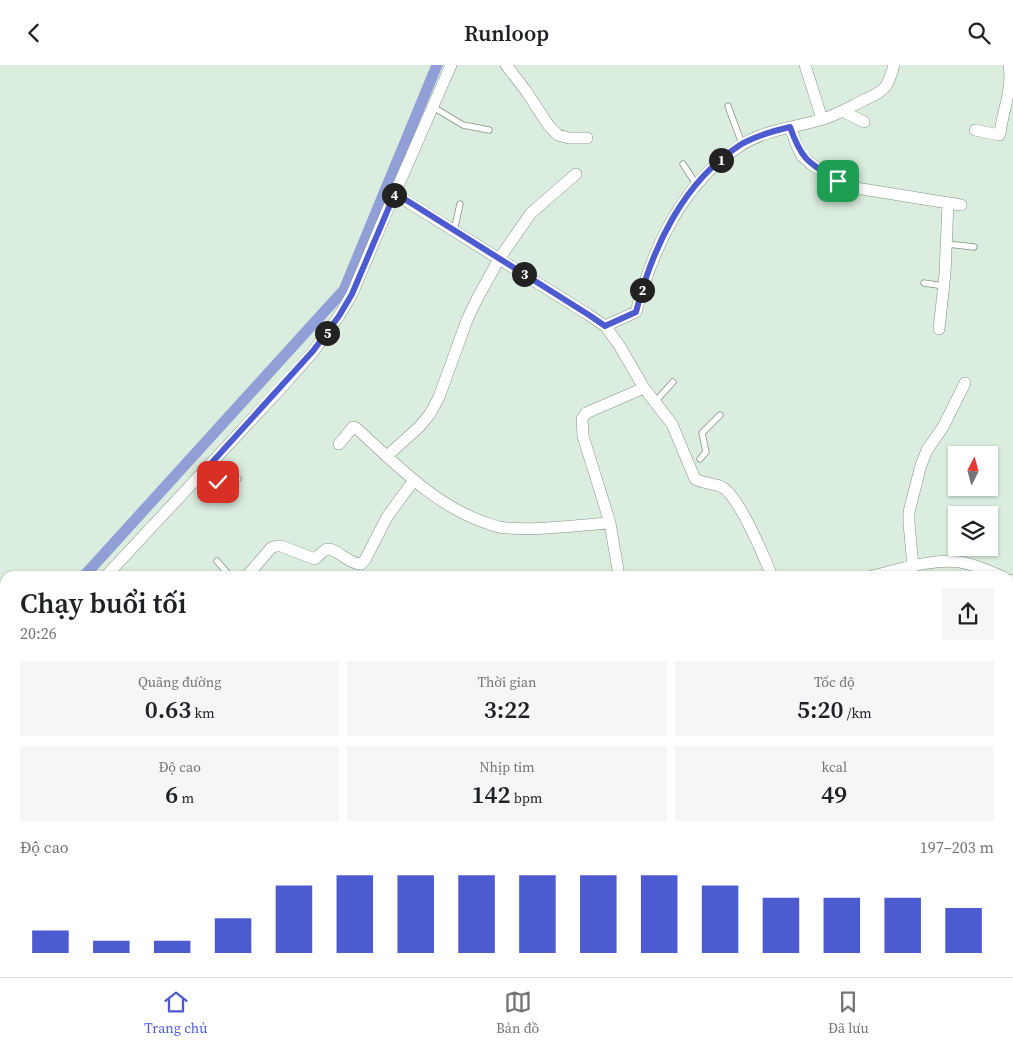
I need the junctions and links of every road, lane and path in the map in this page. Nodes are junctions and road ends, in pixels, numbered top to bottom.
1 (451, 65) edge
2 (806, 65) edge
3 (894, 65) edge
4 (1009, 65) edge
5 (511, 66) edge
6 (728, 106) dead end
7 (433, 107) junction
8 (842, 111) junction
9 (822, 119) junction
10 (864, 122) dead end
11 (790, 127) junction
12 (489, 130) dead end
13 (975, 130) dead end
14 (587, 138) dead end
15 (742, 144) junction
16 (683, 164) dead end
17 (576, 174) dead end
18 (696, 184) junction
19 (395, 193) junction
20 (948, 203) junction
21 (460, 204) dead end
22 (961, 205) dead end
23 (454, 231) junction
24 (947, 243) junction
25 (974, 247) dead end
26 (499, 259) junction
27 (924, 283) dead end
28 (944, 285) junction
29 (605, 326) junction
30 (939, 329) dead end
31 (673, 382) dead end
32 (965, 383) dead end
33 (644, 388) junction
34 (654, 403) junction
35 (720, 415) dead end
36 (339, 444) dead end
37 (387, 456) junction
38 (694, 462) junction
39 (206, 469) junction
40 (238, 479) dead end
41 (414, 480) junction
42 (610, 523) junction
43 (217, 561) dead end
44 (913, 567) junction
45 (111, 571) edge
46 (226, 571) edge
47 (251, 571) edge
48 (618, 571) edge
49 (770, 571) edge
50 (895, 571) edge
51 (988, 571) edge

1 - 7 street
2 - 9 street
3 - 8 street
4 - 13 street
5 - 14 street
6 - 15 lane
7 - 12 lane
7 - 19 street
8 - 9 street
8 - 10 street
9 - 11 street
11 - 15 street
11 - 20 street
15 - 18 street
16 - 18 lane
17 - 26 street
18 - 29 street
19 - 23 street
19 - 39 street
20 - 22 street
20 - 24 street
21 - 23 lane
23 - 26 street
24 - 25 lane
24 - 28 street
26 - 29 street
26 - 37 street
27 - 28 lane
28 - 30 street
29 - 33 street
31 - 34 lane
32 - 44 street
33 - 34 street
33 - 42 street
34 - 38 street
35 - 38 lane
36 - 37 street
37 - 41 street
38 - 49 street
39 - 40 lane
39 - 45 street
41 - 42 street
41 - 47 street
42 - 48 street
43 - 46 lane
44 - 50 street
44 - 51 street

